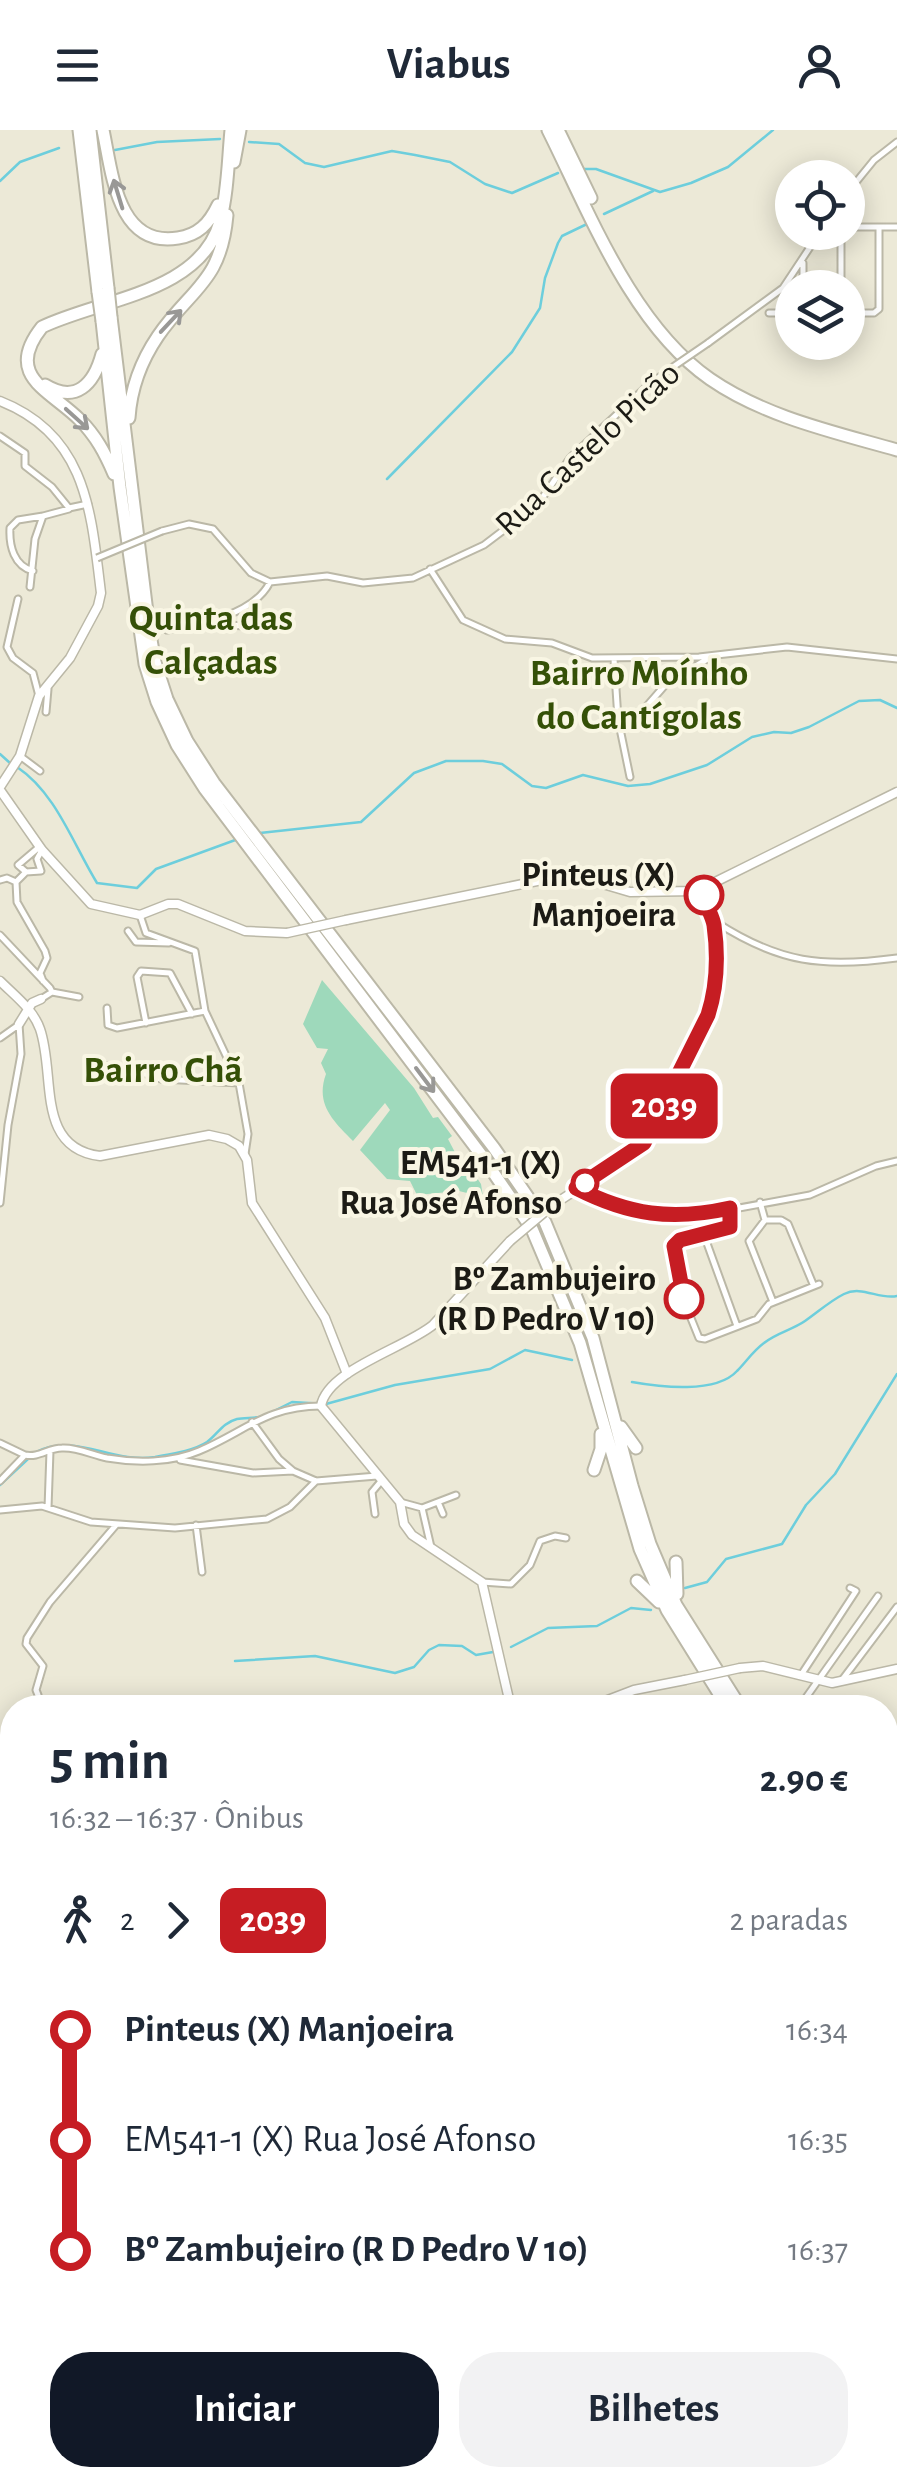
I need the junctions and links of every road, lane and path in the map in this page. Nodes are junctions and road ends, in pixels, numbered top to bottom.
1 (79, 130) edge
2 (90, 130) edge
3 (103, 130) edge
4 (231, 130) edge
5 (240, 130) edge
6 (548, 130) edge
7 (558, 130) edge
8 (897, 142) edge
9 (865, 171) edge
10 (226, 177) junction
11 (228, 203) junction
12 (865, 227) edge
13 (879, 227) junction
14 (897, 228) edge
15 (809, 250) edge
16 (803, 260) junction
17 (796, 270) edge
18 (803, 270) edge
19 (103, 290) junction
20 (775, 293) edge
21 (769, 312) dead end
22 (775, 312) edge
23 (865, 314) edge
24 (106, 319) junction
25 (104, 346) junction
26 (0, 401) edge
27 (0, 436) edge
28 (126, 442) junction
29 (897, 447) edge
30 (120, 487) junction
31 (88, 504) junction
32 (72, 508) junction
33 (43, 516) junction
34 (97, 558) junction
35 (430, 569) junction
36 (33, 571) junction
37 (270, 582) junction
38 (30, 587) dead end
39 (18, 598) dead end
40 (210, 623) junction
41 (261, 627) dead end
42 (167, 630) dead end
43 (711, 656) junction
44 (897, 659) edge
45 (614, 660) junction
46 (48, 689) junction
47 (40, 696) junction
48 (46, 712) dead end
49 (618, 719) junction
50 (18, 758) junction
51 (40, 771) dead end
52 (630, 777) dead end
53 (0, 789) edge
54 (897, 792) edge
55 (233, 816) junction
56 (41, 848) junction
57 (26, 872) junction
58 (0, 880) edge
59 (16, 882) junction
60 (706, 888) junction
61 (677, 893) junction
62 (705, 904) junction
63 (140, 915) junction
64 (714, 920) junction
65 (128, 931) dead end
66 (0, 935) edge
67 (172, 943) junction
68 (897, 958) edge
69 (0, 981) edge
70 (43, 981) junction
71 (52, 992) junction
72 (79, 996) dead end
73 (41, 999) joint
74 (107, 1008) dead end
75 (30, 1011) junction
76 (205, 1011) junction
77 (192, 1014) junction
78 (146, 1023) junction
79 (20, 1024) junction
80 (0, 1038) edge
81 (89, 1063) dead end
82 (239, 1083) junction
83 (245, 1154) junction
84 (897, 1161) edge
85 (576, 1188) junction
86 (760, 1202) junction
87 (0, 1203) edge
88 (730, 1208) junction
89 (765, 1220) junction
90 (704, 1235) junction
91 (773, 1302) junction
92 (737, 1327) junction
93 (347, 1374) junction
94 (599, 1387) junction
95 (321, 1402) junction
96 (252, 1422) junction
97 (0, 1443) edge
98 (636, 1448) dead end
99 (50, 1450) junction
100 (28, 1456) junction
101 (171, 1459) junction
102 (594, 1470) dead end
103 (293, 1471) junction
104 (380, 1478) junction
105 (0, 1481) edge
106 (316, 1481) junction
107 (456, 1495) dead end
108 (400, 1502) junction
109 (438, 1502) junction
110 (48, 1508) junction
111 (422, 1508) junction
112 (0, 1510) edge
113 (374, 1514) dead end
114 (443, 1514) dead end
115 (196, 1525) junction
116 (116, 1526) junction
117 (566, 1538) dead end
118 (431, 1547) junction
119 (676, 1562) dead end
120 (202, 1572) dead end
121 (637, 1581) dead end
122 (482, 1582) junction
123 (850, 1588) dead end
124 (878, 1596) dead end
125 (897, 1606) edge
126 (685, 1632) junction
127 (897, 1669) edge
128 (800, 1676) junction
129 (816, 1680) junction
130 (842, 1680) junction
131 (38, 1695) dead end
132 (507, 1695) edge
133 (621, 1695) edge
134 (721, 1695) edge
135 (731, 1695) edge
136 (807, 1695) edge

1 - 19 highway
2 - 19 highway
10 -> 3 highway
4 - 10 highway
5 - 11 highway
6 - 29 highway
7 - 29 highway
8 - 9 street
10 -> 30 highway
11 - 25 highway
28 -> 11 highway
12 - 13 street
13 - 14 street
13 - 23 street
15 - 16 street, Rua Castelo Picão
16 - 17 street, Rua Castelo Picão
16 - 18 street
19 - 24 highway, bridge
20 - 35 street, Rua Castelo Picão, bridge
21 - 22 street
24 - 25 highway
24 - 28 highway
25 - 30 highway
26 - 31 street
27 - 32 street
28 - 55 highway
30 - 55 highway
31 - 32 street
31 - 34 street
32 - 33 street
33 - 36 street
33 - 36 street
34 - 37 street, bridge
34 - 46 street
35 - 37 street, Rua Castelo Picão
35 - 45 street
36 - 38 street
37 - 40 street
39 - 47 street
40 - 41 street
40 - 42 street
43 - 44 street
43 - 45 street
43 - 49 street
45 - 49 street
46 - 47 street
46 - 48 street
47 - 50 street
49 - 52 street
50 - 51 street
50 - 53 street
53 - 56 street
54 - 60 street
55 - 94 highway
56 - 57 street
56 - 57 street
56 - 63 street
57 - 59 street
58 - 59 street
59 - 70 street
60 - 61 street
60 - 62 street
61 - 62 street
61 - 63 street, bridge
62 - 64 street
63 - 67 street
64 - 68 street
64 - 85 street
65 - 67 street
66 - 70 street
67 - 76 street
69 - 75 street
70 - 71 street
71 - 72 street
71 - 73 street
73 - 75 street
74 - 78 street
75 - 79 street
75 - 83 street
76 - 77 street
76 - 82 street
77 - 78 street
77 - 78 street
79 - 80 street
79 - 87 street
81 - 82 street
82 - 83 street
83 - 93 street
84 - 86 street
85 - 88 street
85 - 93 street, bridge
86 - 88 street
86 - 89 street
88 - 90 street
89 - 91 street
89 - 91 street
90 - 92 street
90 - 92 street
91 - 92 street
93 - 95 street
94 - 98 highway
94 - 102 highway
94 - 126 highway
95 - 96 street
95 - 104 street
96 - 101 street
96 - 103 street
97 - 100 street
99 - 100 street
99 - 101 street
99 - 110 street
100 - 105 street
101 - 103 street
103 - 106 street
104 - 106 street
104 - 108 street
104 - 113 street
106 - 115 street
107 - 109 street
108 - 111 street
108 - 118 street
109 - 111 street
109 - 114 street
110 - 112 street
110 - 116 street
111 - 118 street
115 - 116 street
115 - 120 street
116 - 131 street
117 - 122 street
118 - 122 street
119 - 126 highway
121 - 126 highway
122 - 132 street
123 - 128 street
124 - 129 street
125 - 130 street
126 - 134 highway
126 - 135 highway
127 - 130 street
128 - 129 street
128 - 133 street, bridge
129 - 130 street
129 - 136 street

